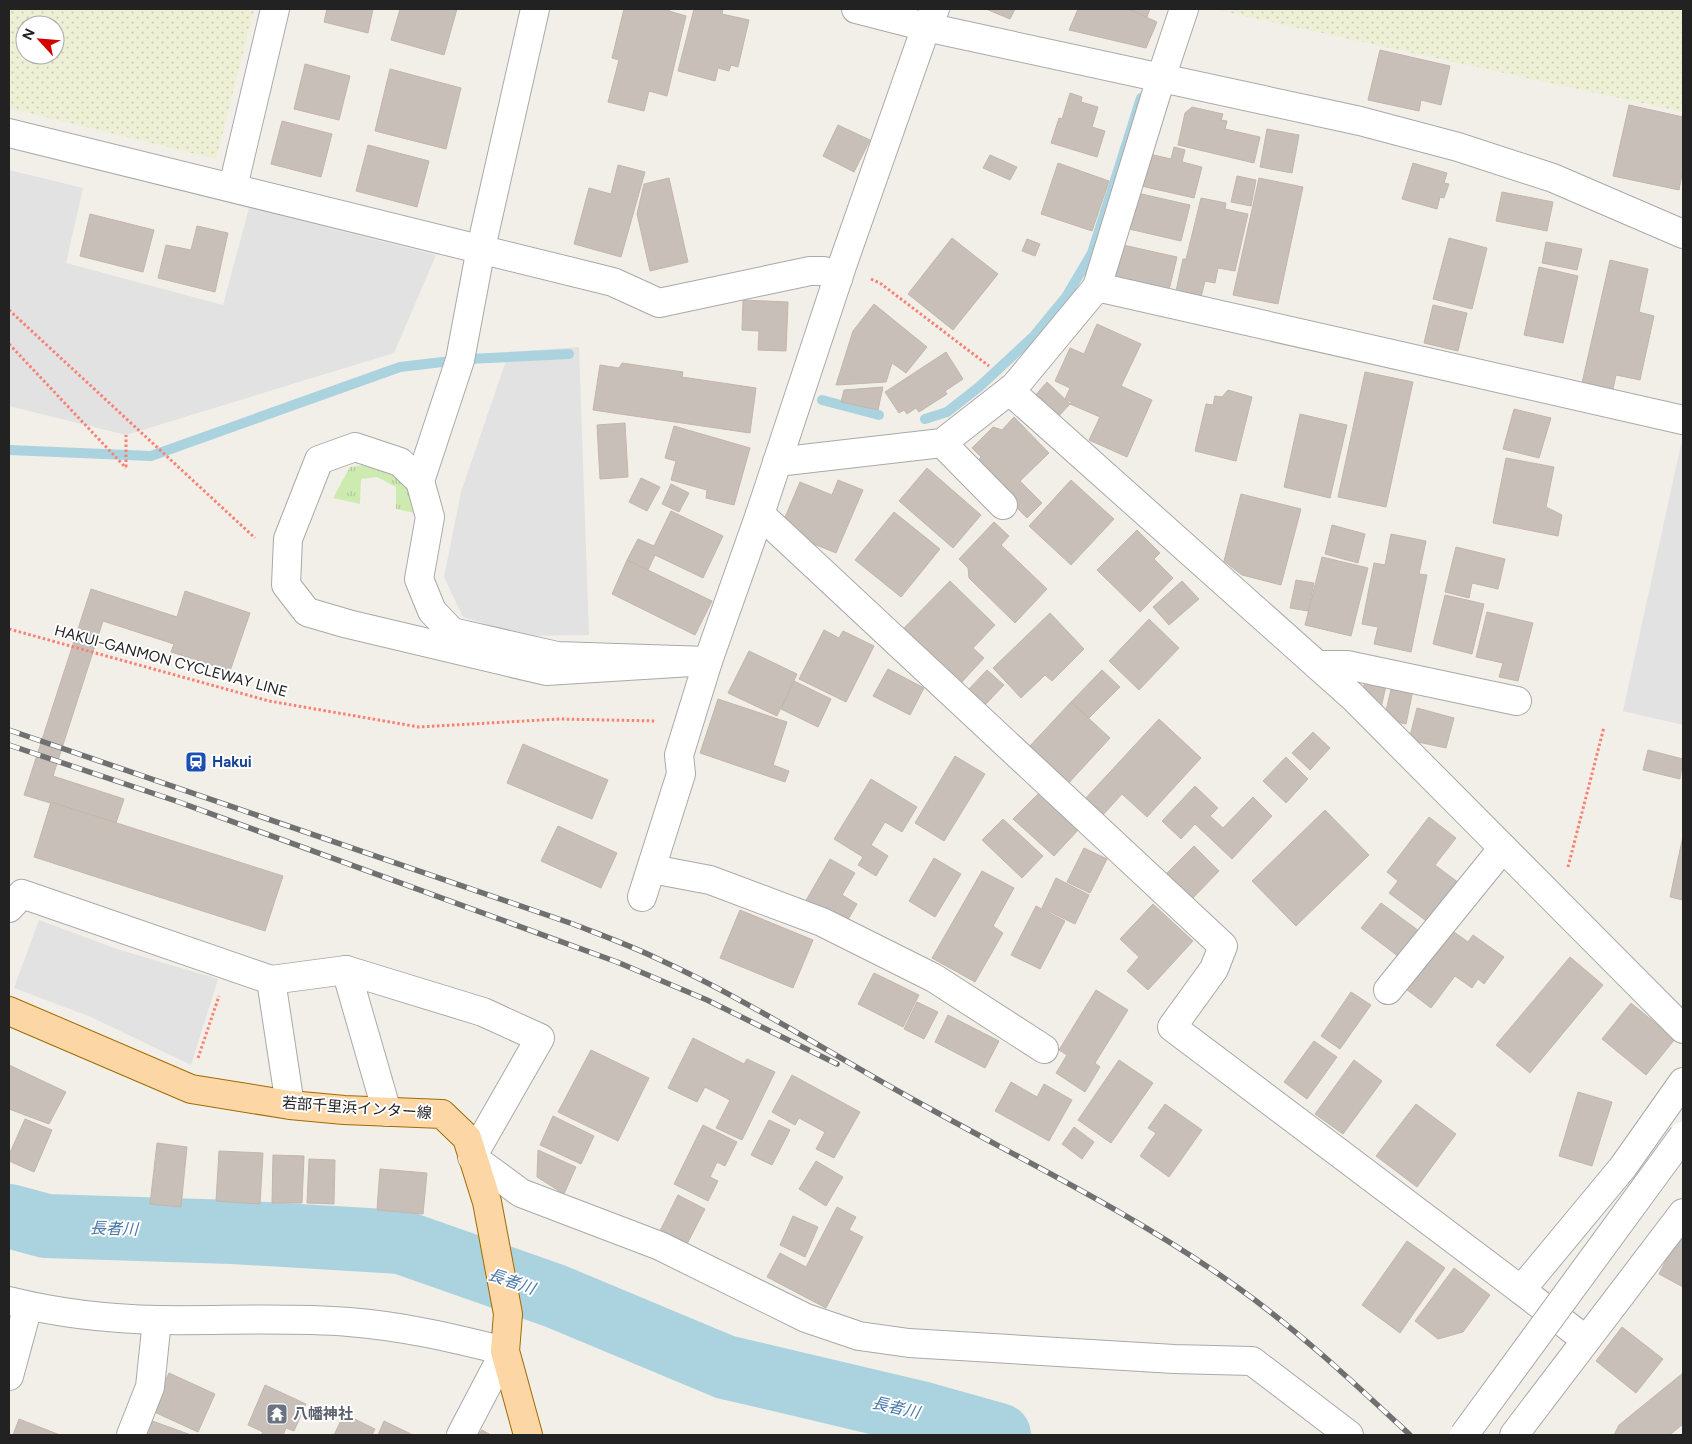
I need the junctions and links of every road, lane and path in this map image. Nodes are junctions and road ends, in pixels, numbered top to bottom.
1 (276, 9) edge
2 (535, 9) edge
3 (856, 9) edge
4 (1184, 9) edge
5 (931, 18) edge
6 (1161, 78) junction
7 (9, 133) edge
8 (233, 187) junction
9 (1683, 234) edge
10 (480, 248) junction
11 (840, 272) junction
12 (1097, 287) junction
13 (9, 310) edge
14 (9, 344) edge
15 (990, 366) dead end
16 (1010, 391) junction
17 (1683, 420) edge
18 (126, 435) dead end
19 (942, 443) junction
20 (777, 462) junction
21 (420, 481) junction
22 (1002, 504) dead end
23 (760, 514) junction
24 (255, 538) dead end
25 (9, 629) edge
26 (708, 661) junction
27 (1317, 665) junction
28 (1517, 700) dead end
29 (658, 721) dead end
30 (1604, 727) dead end
31 (1503, 848) junction
32 (652, 869) junction
33 (642, 897) dead end
34 (1558, 904) junction
35 (9, 908) edge
36 (346, 970) junction
37 (271, 980) junction
38 (1388, 990) dead end
39 (220, 991) dead end
40 (9, 1011) edge
41 (1683, 1029) edge
42 (1044, 1049) dead end
43 (195, 1067) dead end
44 (1683, 1082) edge
45 (290, 1105) junction
46 (387, 1112) junction
47 (1683, 1136) edge
48 (472, 1157) junction
49 (1683, 1213) edge
50 (1521, 1290) junction
51 (19, 1303) edge
52 (157, 1320) junction
53 (1586, 1340) junction
54 (505, 1351) junction
55 (9, 1376) edge
56 (131, 1435) edge
57 (461, 1435) edge
58 (528, 1435) edge
59 (1348, 1435) edge
60 (1464, 1435) edge
61 (1514, 1435) edge

1 - 8 street
2 - 10 street
3 - 5 street
4 - 6 street
5 - 6 street
5 - 11 street
6 - 9 street
6 - 12 street
7 - 8 street
8 - 10 street
10 - 11 street
10 - 21 street
11 - 15 path
11 - 20 street
12 - 16 street
12 - 17 street
13 - 24 path
14 - 18 path
16 - 19 street
16 - 27 street
19 - 20 street
19 - 22 street
20 - 23 street
21 - 26 street
21 - 26 street
23 - 26 street
23 - 50 street
25 - 29 path, HAKUI-GANMON CYCLEWAY LINE
26 - 32 street
27 - 28 street
27 - 31 street
30 - 34 path
31 - 34 street
31 - 38 street
32 - 33 street
32 - 42 street
34 - 41 street
35 - 37 street
36 - 37 street
36 - 46 street
36 - 48 street
37 - 45 street
39 - 43 path
40 - 45 main road, 若部千里浜インター線
44 - 50 street
45 - 46 main road, 若部千里浜インター線
46 - 48 main road, 若部千里浜インター線
47 - 60 street, bridge
48 - 54 main road, 若部千里浜インター線
48 - 59 street
49 - 53 street
50 - 53 street
51 - 52 street
51 - 55 street
52 - 54 street
52 - 56 street
53 - 61 street
54 - 57 street
54 - 58 main road, 若部千里浜インター線

